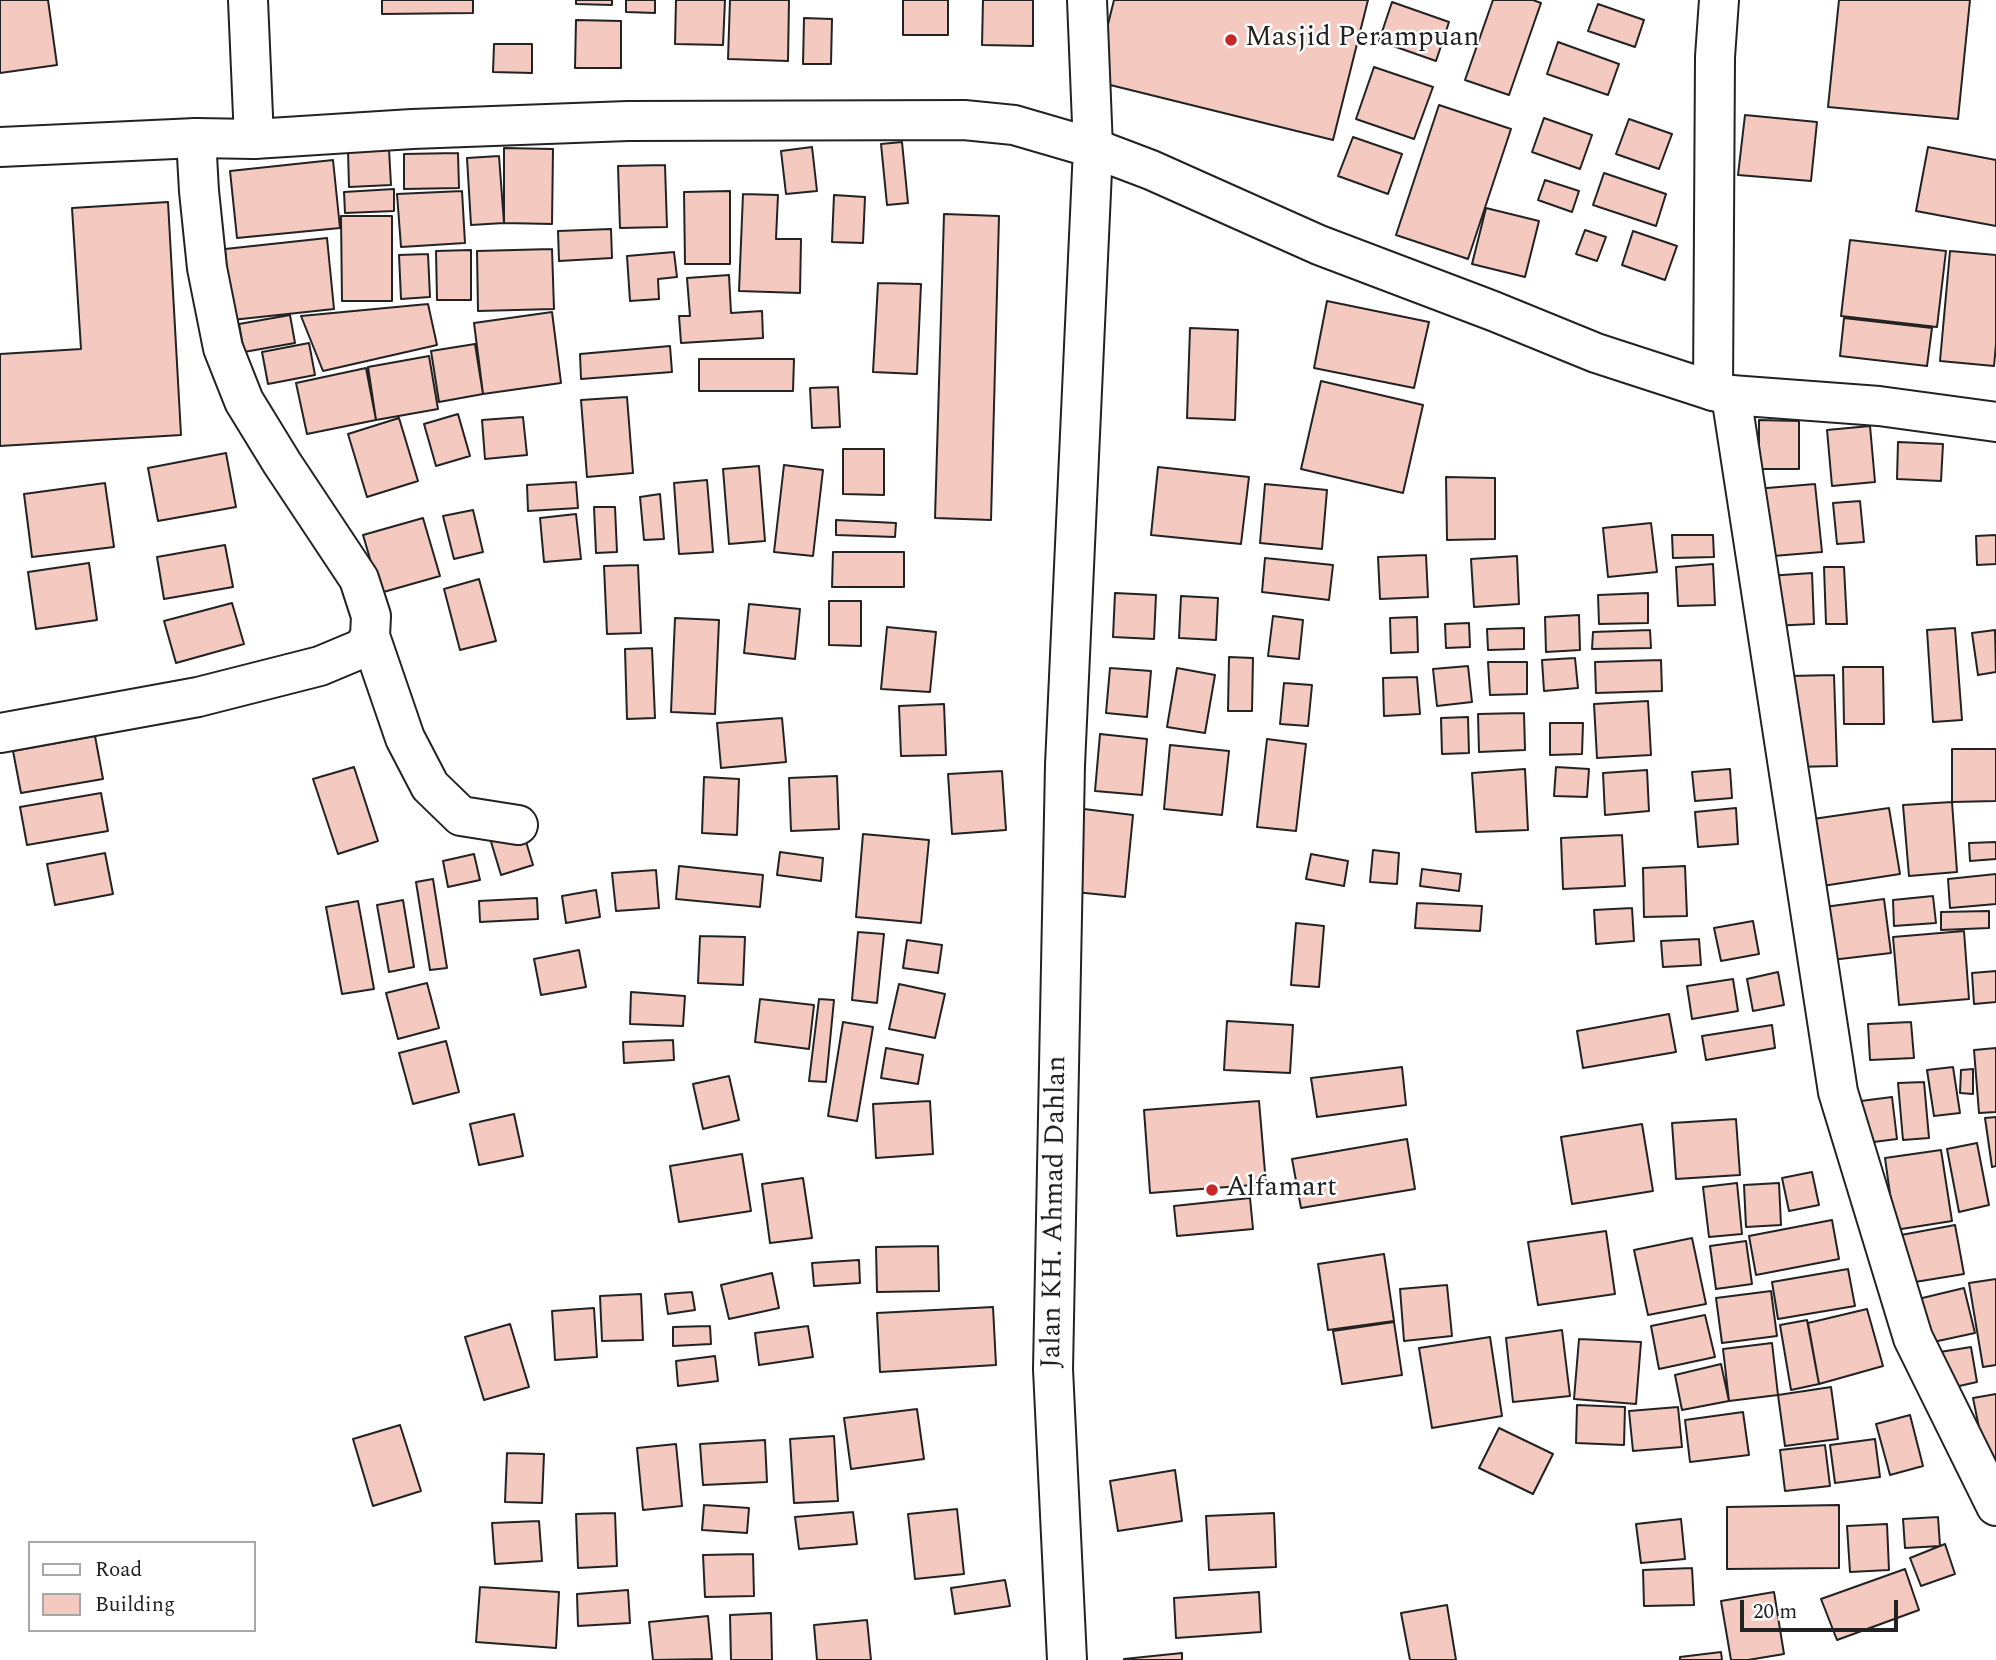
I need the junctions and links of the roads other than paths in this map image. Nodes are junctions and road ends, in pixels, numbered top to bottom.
1 (248, 0) edge
2 (1087, 0) edge
3 (1719, 0) edge
4 (196, 138) junction
5 (254, 139) junction
6 (0, 147) edge
7 (1093, 148) junction
8 (1722, 393) junction
9 (1996, 422) edge
10 (370, 636) junction
11 (0, 733) edge
12 (518, 825) dead end
13 (1996, 1506) edge
14 (1067, 1660) edge

1 - 5 street
2 - 7 street, Jalan KH. Ahmad Dahlan
3 - 8 street
4 - 5 street
4 - 6 street
4 - 10 street
5 - 7 street
7 - 8 street
7 - 14 street, Jalan KH. Ahmad Dahlan
8 - 9 street
8 - 13 street
10 - 11 street
10 - 12 street

